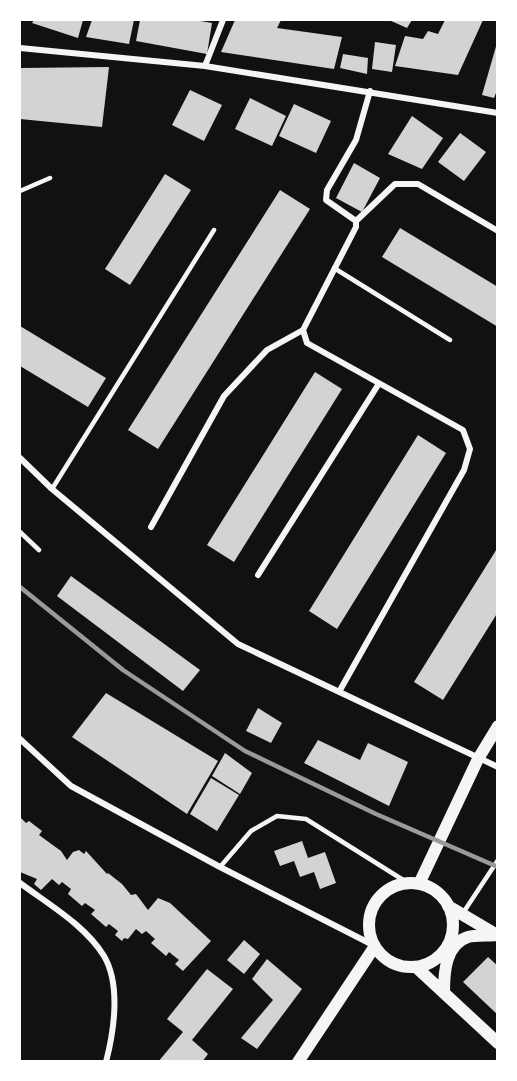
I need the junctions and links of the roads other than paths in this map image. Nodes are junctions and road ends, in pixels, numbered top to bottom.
1 (223, 20) edge
2 (20, 48) edge
3 (205, 66) junction
4 (370, 91) junction
5 (498, 113) edge
6 (50, 178) dead end
7 (20, 191) edge
8 (356, 221) junction
9 (214, 230) dead end
10 (498, 231) edge
11 (334, 268) junction
12 (303, 330) junction
13 (450, 340) dead end
14 (378, 385) junction
15 (20, 458) edge
16 (52, 489) junction
17 (151, 527) dead end
18 (20, 532) edge
19 (39, 550) dead end
20 (258, 575) dead end
21 (339, 692) junction
22 (498, 726) edge
23 (20, 740) edge
24 (478, 759) junction
25 (498, 767) edge
26 (498, 860) edge
27 (220, 867) junction
28 (20, 883) edge
29 (413, 884) junction
30 (448, 906) junction
31 (462, 915) junction
32 (497, 935) edge
33 (375, 946) junction
34 (416, 967) junction
35 (444, 992) junction
36 (498, 1043) edge
37 (106, 1062) edge
38 (298, 1062) edge

1 - 3 street
2 - 3 street
3 - 4 street
4 - 5 street
4 - 8 street
6 - 7 lane
8 - 10 street
8 - 11 street
9 - 16 lane
11 - 12 street
11 - 13 lane
12 - 14 street
12 - 17 street
14 - 20 street
14 - 21 street
15 - 16 street
16 - 21 street
18 - 19 lane
21 - 24 street
22 - 24 main road
23 - 27 street
24 - 25 street
24 - 29 main road
26 - 31 lane
27 - 29 lane
27 - 33 street
28 - 37 street
29 - 30 main road
29 - 33 main road
30 - 31 main road
30 - 34 main road
31 - 32 main road
32 - 35 main road
33 - 34 main road
33 - 38 main road
34 - 35 main road
35 - 36 main road

